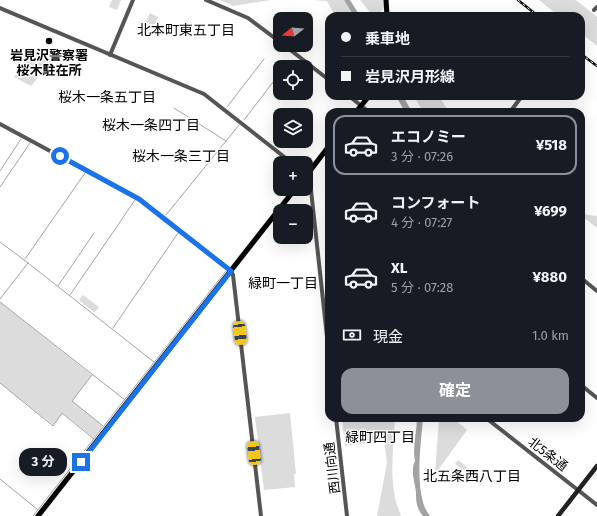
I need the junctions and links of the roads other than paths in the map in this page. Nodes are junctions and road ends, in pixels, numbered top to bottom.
1 (133, 0) edge
2 (206, 0) edge
3 (386, 0) edge
4 (0, 8) edge
5 (387, 12) edge
6 (273, 37) edge
7 (293, 52) edge
8 (110, 55) junction
9 (325, 77) edge
10 (354, 100) edge
11 (366, 100) edge
12 (361, 106) junction
13 (364, 108) edge
14 (0, 124) edge
15 (325, 151) edge
16 (283, 156) edge
17 (313, 166) edge
18 (290, 196) edge
19 (311, 196) edge
20 (231, 271) junction
21 (585, 281) edge
22 (597, 291) edge
23 (325, 319) edge
24 (585, 389) edge
25 (597, 398) edge
26 (336, 422) edge
27 (491, 422) edge
28 (597, 466) edge
29 (578, 490) junction
30 (597, 505) edge
31 (38, 516) edge
32 (261, 516) edge
33 (347, 516) edge
34 (558, 516) edge

1 - 8 street
2 - 6 street
3 - 5 main road
4 - 8 street
7 - 9 street
8 - 16 street
10 - 12 street
11 - 12 main road
12 - 13 street
14 - 20 street
15 - 17 main road
18 - 20 main road
19 - 23 street
20 - 31 main road
20 - 32 street
21 - 22 street
24 - 25 street
26 - 33 street, 西川向通
27 - 29 street, 北5条通
28 - 29 main road
29 - 30 street, 北5条通
29 - 34 main road

